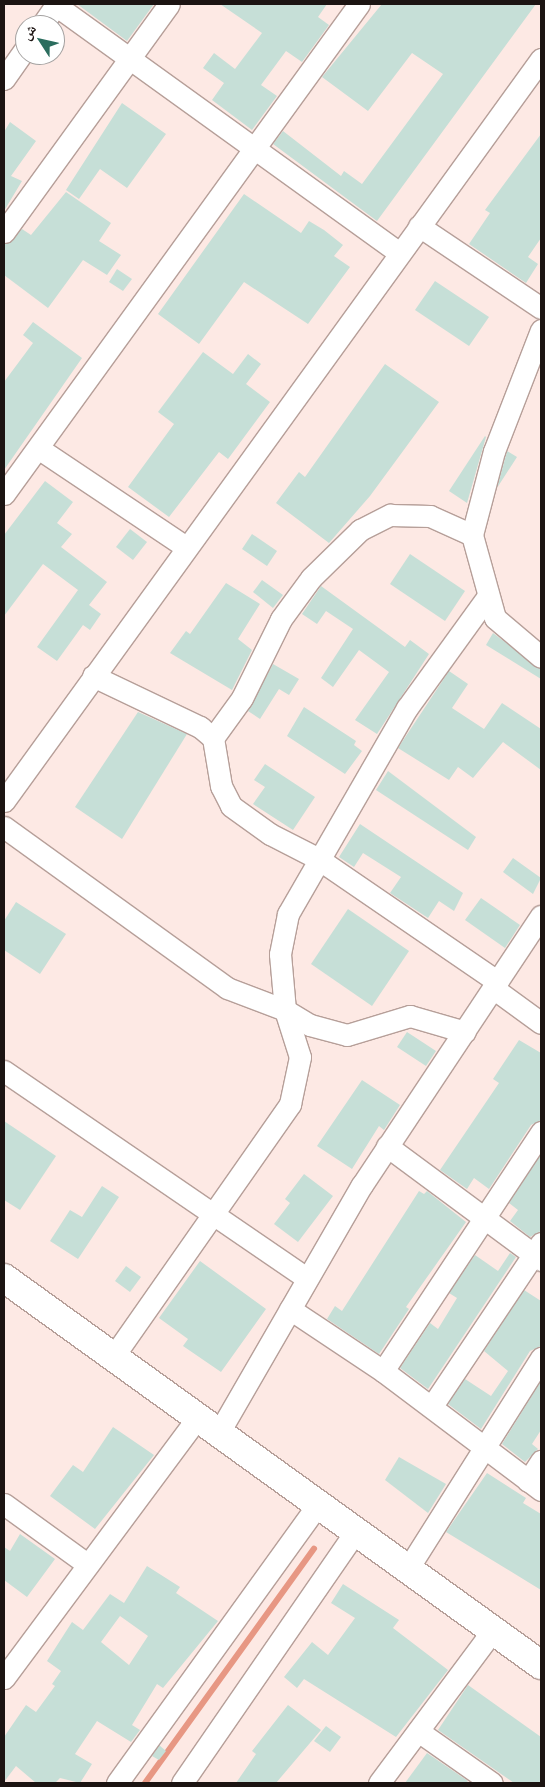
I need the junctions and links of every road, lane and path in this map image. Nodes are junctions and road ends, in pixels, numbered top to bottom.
1 (55, 4) edge
2 (169, 4) edge
3 (358, 4) edge
4 (48, 15) edge
5 (130, 58) junction
6 (541, 59) edge
7 (15, 63) edge
8 (4, 79) edge
9 (255, 148) junction
10 (419, 226) junction
11 (4, 232) edge
12 (399, 254) junction
13 (541, 308) edge
14 (541, 330) edge
15 (38, 448) junction
16 (4, 494) edge
17 (472, 535) junction
18 (186, 546) junction
19 (488, 596) junction
20 (541, 658) edge
21 (93, 676) junction
22 (213, 738) junction
23 (4, 801) edge
24 (4, 827) edge
25 (317, 858) junction
26 (541, 916) edge
27 (495, 985) junction
28 (285, 1010) junction
29 (541, 1023) edge
30 (465, 1032) junction
31 (4, 1071) edge
32 (541, 1132) edge
33 (387, 1146) junction
34 (215, 1216) junction
35 (484, 1218) junction
36 (539, 1252) edge
37 (4, 1278) edge
38 (306, 1278) junction
39 (290, 1309) junction
40 (113, 1357) junction
41 (541, 1358) edge
42 (383, 1371) junction
43 (432, 1406) junction
44 (208, 1426) junction
45 (483, 1447) junction
46 (541, 1461) edge
47 (535, 1486) edge
48 (4, 1504) edge
49 (318, 1504) junction
50 (355, 1532) junction
51 (87, 1564) junction
52 (407, 1570) junction
53 (492, 1630) junction
54 (541, 1665) edge
55 (5, 1674) edge
56 (418, 1732) junction
57 (117, 1783) edge
58 (182, 1783) edge
59 (379, 1783) edge
60 (492, 1783) edge

1 - 4 street
1 - 5 street
2 - 5 street
3 - 9 street
5 - 9 street
5 - 11 street
6 - 10 street
7 - 8 street
9 - 12 street
9 - 15 street
10 - 12 street
10 - 13 street
12 - 18 street
14 - 17 street
15 - 16 street
15 - 18 street
17 - 19 street
17 - 22 street
18 - 21 street
19 - 20 street
19 - 25 street
21 - 22 street
21 - 23 street
22 - 25 street
24 - 28 street
25 - 27 street
25 - 28 street
26 - 27 street
27 - 29 street
27 - 30 street
28 - 30 street
28 - 34 street
30 - 33 street
31 - 34 street
32 - 35 street
33 - 35 street
33 - 38 street
34 - 38 street
34 - 40 street
35 - 36 street
35 - 42 street
36 - 43 street
37 - 40 highway
38 - 39 street
39 - 42 street
39 - 44 street
40 - 44 highway
41 - 45 street
42 - 43 street
43 - 45 street
44 - 49 highway
44 - 51 street
45 - 47 street
45 - 52 street
46 - 47 street
48 - 51 street
49 - 50 highway
49 - 57 street
50 - 52 highway
50 - 58 street
51 - 55 street
52 - 53 highway
53 - 54 highway
53 - 56 street
56 - 59 street
56 - 60 street

